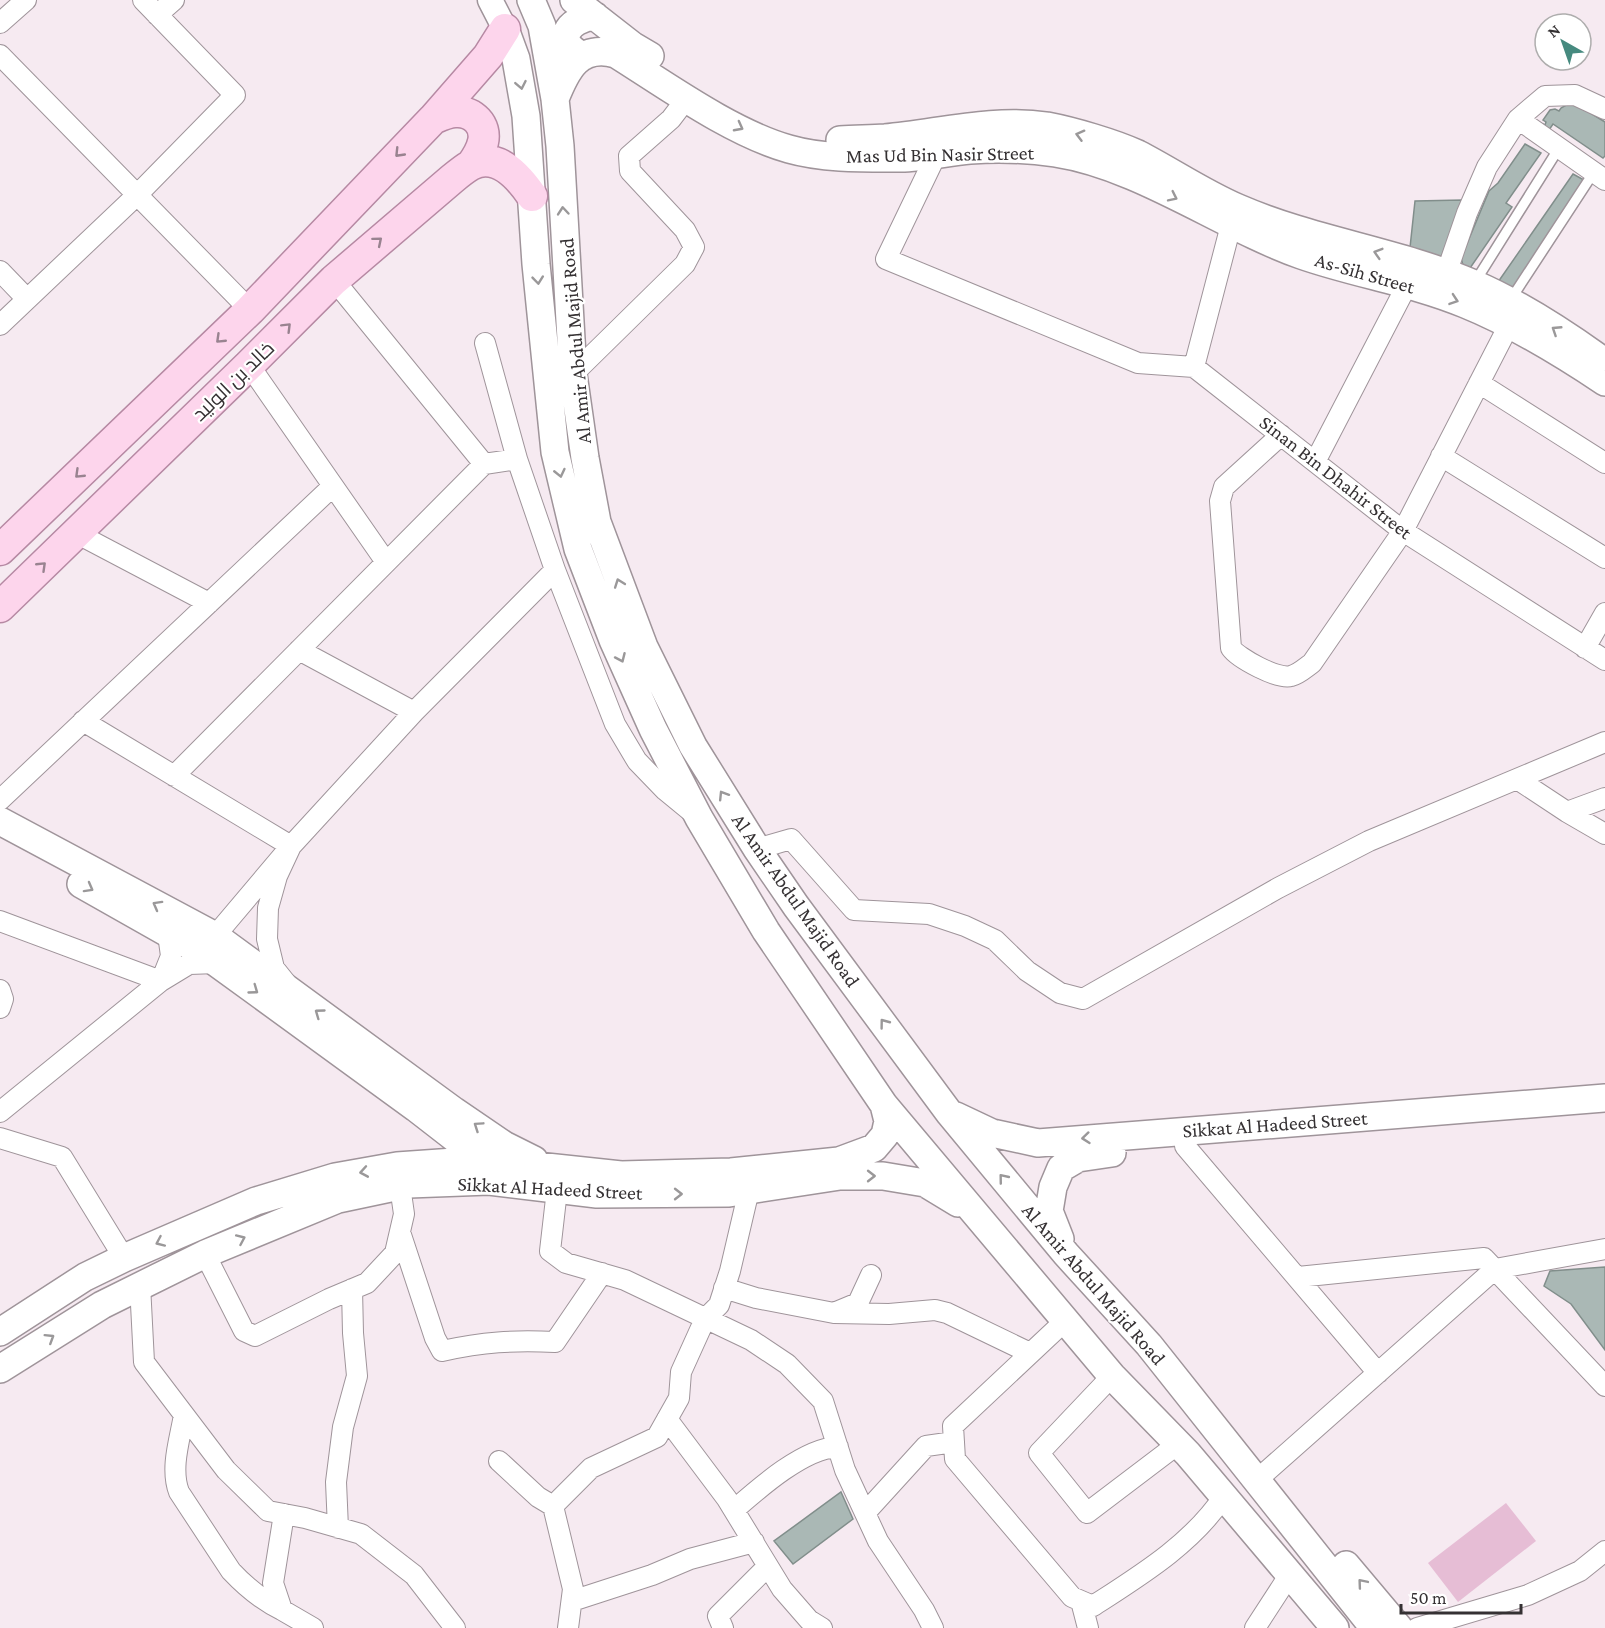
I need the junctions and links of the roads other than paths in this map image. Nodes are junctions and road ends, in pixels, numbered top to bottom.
1 (26, 0) edge
2 (143, 0) edge
3 (174, 0) edge
4 (489, 0) edge
5 (531, 0) edge
6 (585, 8) edge
7 (157, 15) junction
8 (0, 23) edge
9 (505, 29) junction
10 (0, 55) edge
11 (584, 56) junction
12 (687, 98) junction
13 (555, 99) junction
14 (1605, 109) edge
15 (433, 119) junction
16 (1518, 119) junction
17 (1559, 148) junction
18 (937, 153) junction
19 (1128, 162) junction
20 (472, 164) junction
21 (1599, 176) edge
22 (137, 195) junction
23 (532, 196) junction
24 (1231, 225) junction
25 (0, 271) edge
26 (1446, 274) junction
27 (334, 280) junction
28 (1473, 284) junction
29 (1407, 285) junction
30 (27, 299) junction
31 (250, 310) junction
32 (1509, 313) junction
33 (0, 325) edge
34 (485, 344) dead end
35 (1605, 362) edge
36 (249, 365) junction
37 (1194, 367) junction
38 (573, 374) junction
39 (1605, 382) edge
40 (1479, 383) junction
41 (1281, 435) junction
42 (1441, 456) junction
43 (517, 459) junction
44 (1315, 462) junction
45 (1605, 463) edge
46 (484, 464) junction
47 (333, 486) junction
48 (1403, 531) junction
49 (76, 533) junction
50 (0, 550) edge
51 (1605, 558) edge
52 (386, 562) junction
53 (555, 570) junction
54 (209, 603) junction
55 (0, 607) edge
56 (1605, 613) edge
57 (1585, 648) junction
58 (299, 650) junction
59 (1605, 660) edge
60 (414, 712) junction
61 (83, 721) junction
62 (1605, 742) edge
63 (174, 776) junction
64 (1517, 779) junction
65 (1605, 798) edge
66 (0, 800) edge
67 (1567, 812) junction
68 (699, 819) junction
69 (0, 821) edge
70 (1605, 834) edge
71 (0, 841) edge
72 (291, 846) junction
73 (757, 849) junction
74 (0, 921) edge
75 (168, 934) junction
76 (215, 936) junction
77 (217, 963) junction
78 (161, 981) junction
79 (0, 990) edge
80 (295, 995) junction
81 (0, 1008) edge
82 (1605, 1098) edge
83 (884, 1105) junction
84 (416, 1108) junction
85 (0, 1112) edge
86 (950, 1114) junction
87 (1605, 1114) edge
88 (0, 1138) edge
89 (1185, 1146) junction
90 (486, 1171) junction
91 (398, 1176) junction
92 (551, 1178) junction
93 (749, 1190) junction
94 (984, 1222) junction
95 (400, 1232) junction
96 (1605, 1249) edge
97 (205, 1254) junction
98 (1066, 1254) junction
99 (124, 1258) junction
100 (1495, 1269) junction
101 (602, 1273) junction
102 (871, 1275) dead end
103 (1298, 1277) junction
104 (140, 1286) junction
105 (724, 1288) junction
106 (352, 1289) junction
107 (834, 1313) junction
108 (705, 1319) junction
109 (1066, 1320) junction
110 (0, 1332) edge
111 (1149, 1346) junction
112 (1030, 1353) junction
113 (0, 1369) edge
114 (1378, 1373) junction
115 (1112, 1376) junction
116 (1605, 1386) edge
117 (184, 1415) junction
118 (667, 1419) junction
119 (954, 1442) junction
120 (838, 1446) junction
121 (1174, 1447) junction
122 (499, 1461) dead end
123 (1267, 1471) junction
124 (1221, 1501) junction
125 (553, 1506) junction
126 (734, 1510) junction
127 (865, 1513) junction
128 (284, 1514) junction
129 (338, 1528) junction
130 (754, 1542) junction
131 (1605, 1551) edge
132 (768, 1566) junction
133 (1286, 1579) junction
134 (572, 1601) junction
135 (1081, 1601) junction
136 (282, 1610) junction
137 (313, 1628) edge
138 (455, 1628) edge
139 (568, 1628) edge
140 (723, 1628) edge
141 (822, 1628) edge
142 (933, 1628) edge
143 (1088, 1628) edge
144 (1255, 1628) edge
145 (1319, 1628) edge
146 (1335, 1628) edge
147 (1374, 1628) edge
148 (1400, 1628) edge
149 (1417, 1628) edge

1 - 8 street
2 - 7 street
3 - 7 street
4 - 9 street
5 - 13 main road, Al Amir Abdul Majid Road
6 - 11 main road
19 -> 6 main road, Mas Ud Bin Nasir Street
7 - 22 street
9 - 15 main road, خالد بن الوليد
9 -> 23 main road, Al Amir Abdul Majid Road
10 - 22 street
11 - 12 main road, Mas Ud Bin Nasir Street
11 - 13 main road
12 -> 18 main road, Mas Ud Bin Nasir Street
12 - 38 street
38 -> 13 main road, Al Amir Abdul Majid Road
14 - 16 street
15 - 20 main road, خالد بن الوليد
15 -> 31 main road, خالد بن الوليد
16 - 17 street
16 - 26 street
17 - 21 street
17 - 28 lane
18 - 19 main road, Mas Ud Bin Nasir Street
18 - 37 street
19 -> 24 main road, As-Sih Street
26 -> 19 main road, As-Sih Street
20 - 23 main road
27 -> 20 main road, خالد بن الوليد
21 - 32 lane
22 - 30 street
22 - 31 street
23 -> 68 main road, Al Amir Abdul Majid Road
24 - 29 main road, As-Sih Street
24 - 37 street
25 - 30 street
26 - 28 main road, As-Sih Street
36 -> 27 main road, خالد بن الوليد
27 - 46 street
28 - 32 main road, As-Sih Street
29 -> 32 main road, As-Sih Street
29 - 44 street
30 - 33 street
31 -> 50 main road, خالد بن الوليد
35 -> 32 main road, As-Sih Street
32 - 39 main road, As-Sih Street
32 - 40 street
34 - 43 street
36 - 47 street
36 - 49 main road, خالد بن الوليد
37 - 41 street, Sinan Bin Dhahir Street
73 -> 38 main road, Al Amir Abdul Majid Road
40 - 42 street
40 - 45 street
41 - 44 street, Sinan Bin Dhahir Street
41 - 48 street
42 - 48 street
42 - 51 street
43 - 46 street
43 - 53 street
44 - 48 street, Sinan Bin Dhahir Street
46 - 52 street
47 - 52 street
47 - 54 street
48 - 57 street, Sinan Bin Dhahir Street
49 - 54 street
55 -> 49 main road, خالد بن الوليد
52 - 58 street
53 - 60 street
53 - 68 street
54 - 61 street
56 - 57 street
57 - 59 street, Sinan Bin Dhahir Street
58 - 60 street
58 - 63 street
60 - 72 street
61 - 63 street
61 - 66 street
62 - 64 street
63 - 72 street
64 - 67 street
64 - 73 street
65 - 67 street
67 - 70 street
68 - 83 main road, Al Amir Abdul Majid Road
76 -> 69 main road
71 -> 75 main road
72 - 76 street
72 - 80 street
86 -> 73 main road, Al Amir Abdul Majid Road
74 - 78 street
75 - 77 main road
75 - 78 street
76 - 80 main road
77 - 78 street
77 -> 84 main road
78 - 85 street
79 - 81 street
92 -> 80 main road
82 -> 86 main road, Sikkat Al Hadeed Street
83 - 92 main road, Sikkat Al Hadeed Street
83 - 94 main road, Al Amir Abdul Majid Road
84 - 90 main road
84 - 91 main road
98 -> 86 main road, Al Amir Abdul Majid Road
87 - 89 main road, Sikkat Al Hadeed Street
88 - 99 street
89 - 98 main road, Sikkat Al Hadeed Street
89 - 103 street
90 - 91 main road, Sikkat Al Hadeed Street
90 - 92 main road, Sikkat Al Hadeed Street
91 - 95 street
97 -> 91 main road, Sikkat Al Hadeed Street
91 -> 99 main road, Sikkat Al Hadeed Street
92 -> 93 main road, Sikkat Al Hadeed Street
92 - 101 street
93 -> 94 main road, Sikkat Al Hadeed Street
93 - 105 street
94 - 109 main road, Al Amir Abdul Majid Road
95 - 101 street
95 - 106 street
96 - 100 street
97 - 104 main road, Sikkat Al Hadeed Street
97 - 106 street
98 - 111 main road, Al Amir Abdul Majid Road
99 - 110 main road, Sikkat Al Hadeed Street
100 - 103 street
100 - 114 street
100 - 116 street
101 - 108 street
102 - 107 street
103 - 114 street
113 -> 104 main road, Sikkat Al Hadeed Street
104 - 117 street
105 - 107 street
105 - 108 street
106 - 129 street
107 - 112 street
108 - 118 street
108 - 120 street
109 - 112 street
109 - 115 main road, Al Amir Abdul Majid Road
111 - 123 main road
111 - 147 main road, Al Amir Abdul Majid Road
112 - 119 street
114 - 123 street
115 - 121 main road
115 - 121 street
115 - 124 main road, Al Amir Abdul Majid Road
117 - 128 street
117 - 136 street
118 - 125 street
118 - 126 street
119 - 127 street
119 - 135 street
120 - 126 street
120 - 127 street
121 - 124 main road
122 - 125 street
148 -> 123 main road
124 - 133 main road, Al Amir Abdul Majid Road
124 - 135 street
125 - 134 street
126 - 130 street
127 - 142 street
128 - 129 street
128 - 136 street
129 - 138 street
130 - 132 street
130 - 134 street
131 - 149 street
132 - 140 street
132 - 141 street
133 - 144 street
133 - 145 main road
133 - 146 main road, Al Amir Abdul Majid Road
134 - 139 street
135 - 143 street
136 - 137 street

